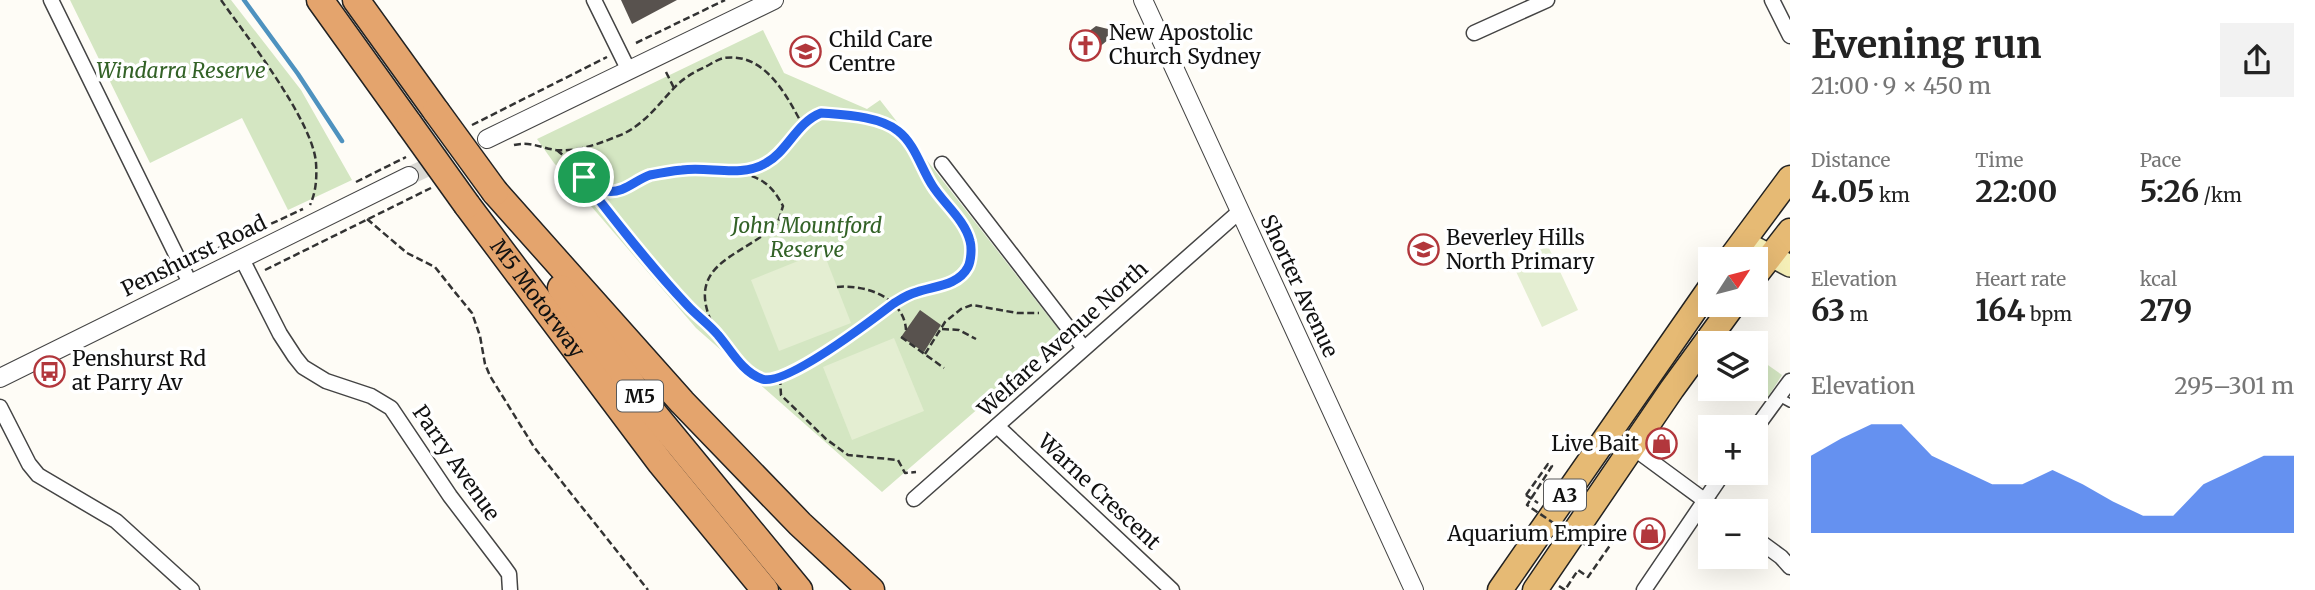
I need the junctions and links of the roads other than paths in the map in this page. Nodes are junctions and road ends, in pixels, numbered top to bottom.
1 (51, 0) edge
2 (320, 0) edge
3 (356, 0) edge
4 (594, 0) edge
5 (774, 0) edge
6 (1143, 0) edge
7 (1547, 0) edge
8 (1772, 0) edge
9 (1474, 33) dead end
10 (1790, 36) edge
11 (629, 71) junction
12 (487, 139) tunnel mouth
13 (942, 164) dead end
14 (409, 176) tunnel mouth
15 (1790, 178) edge
16 (495, 192) junction
17 (467, 205) junction
18 (1240, 211) junction
19 (1790, 231) edge
20 (1739, 247) edge
21 (242, 259) junction
22 (1780, 261) edge
23 (190, 283) junction
24 (1698, 305) edge
25 (1725, 317) edge
26 (1083, 347) junction
27 (0, 378) edge
28 (1790, 381) edge
29 (1785, 400) edge
30 (0, 407) edge
31 (1768, 416) edge
32 (997, 426) junction
33 (1632, 447) junction
34 (914, 499) dead end
35 (1703, 499) edge
36 (1698, 509) edge
37 (1768, 548) edge
38 (1790, 567) edge
39 (192, 590) edge
40 (510, 590) edge
41 (744, 590) edge
42 (765, 590) edge
43 (799, 590) edge
44 (871, 590) edge
45 (1172, 590) edge
46 (1414, 590) edge
47 (1500, 590) edge
48 (1535, 590) edge
49 (1644, 590) edge

1 - 23 street
2 - 17 highway, M5 Motorway / M5, bridge
3 - 16 highway, M5 Motorway / M5, bridge
4 - 11 street
5 - 11 street
6 - 18 street, Shorter Avenue
7 - 9 street
8 - 10 street
11 - 12 street
13 - 26 street
14 - 21 street, Penshurst Road
15 - 20 highway
16 - 43 highway, M5 Motorway / M5
16 - 44 highway
17 - 41 highway, M5
17 - 42 highway, M5 Motorway / M5
18 - 26 street, Welfare Avenue North
18 - 46 street, Shorter Avenue
19 - 22 highway
21 - 23 street, Penshurst Road
21 - 40 street, Parry Avenue
23 - 27 street, Penshurst Road
24 - 47 highway, A3
25 - 33 highway, A3
26 - 32 street, Welfare Avenue North
28 - 29 street
29 - 31 street
30 - 39 street
32 - 34 street, Welfare Avenue North
32 - 45 street, Warne Crescent
33 - 35 street
33 - 48 highway, A3
36 - 49 street
37 - 38 street

